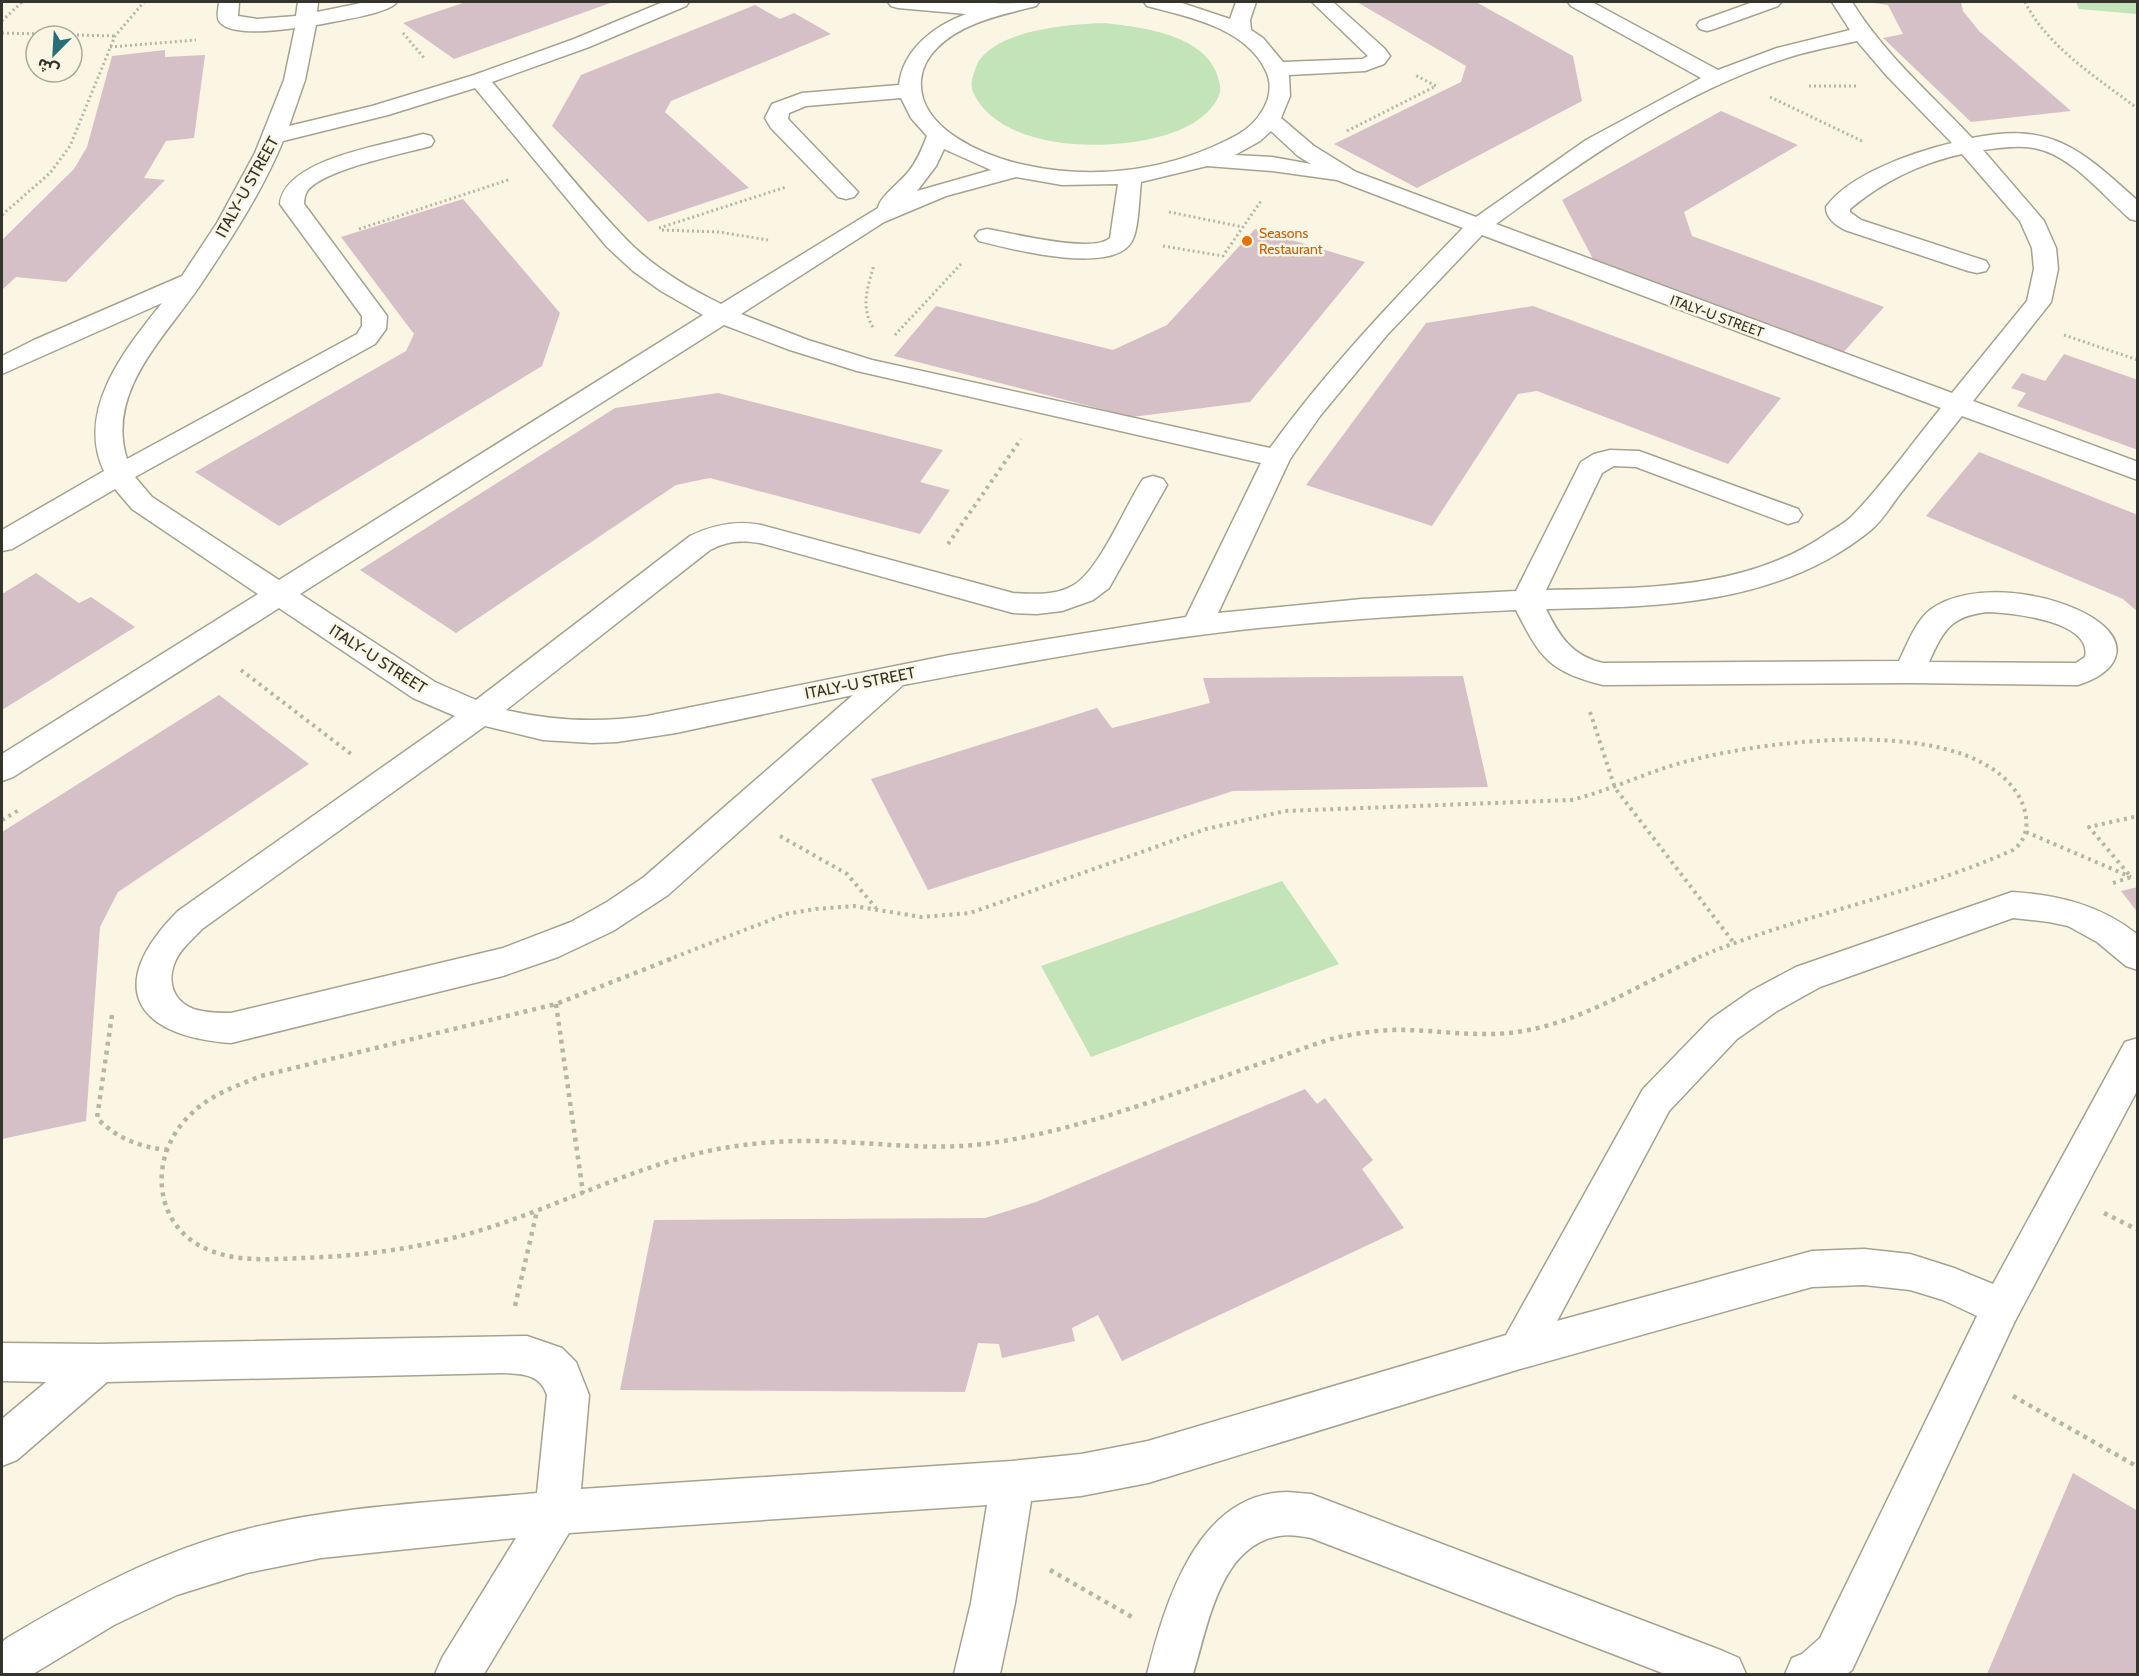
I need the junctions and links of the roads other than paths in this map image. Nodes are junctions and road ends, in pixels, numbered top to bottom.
1 (229, 2) edge
2 (679, 2) edge
3 (885, 2) edge
4 (1029, 2) edge
5 (1154, 2) edge
6 (1246, 2) edge
7 (1322, 2) edge
8 (1578, 2) edge
9 (1771, 2) edge
10 (1842, 2) edge
11 (383, 3) edge
12 (999, 8) junction
13 (308, 11) edge
14 (904, 20) edge
15 (1707, 26) dead end
16 (1241, 32) junction
17 (1861, 34) junction
18 (916, 60) junction
19 (1276, 69) junction
20 (1717, 78) junction
21 (479, 80) junction
22 (908, 91) junction
23 (1267, 120) junction
24 (277, 136) junction
25 (939, 136) junction
26 (423, 141) dead end
27 (1968, 146) junction
28 (1208, 160) junction
29 (1016, 170) junction
30 (1130, 177) junction
31 (1348, 177) junction
32 (846, 192) dead end
33 (2138, 213) edge
34 (865, 225) junction
35 (1478, 226) junction
36 (987, 236) road end
37 (1977, 266) dead end
38 (191, 281) junction
39 (722, 314) junction
40 (2, 366) edge
41 (1956, 405) junction
42 (1277, 458) junction
43 (2138, 472) edge
44 (118, 475) junction
45 (1153, 485) dead end
46 (1788, 515) dead end
47 (2, 542) edge
48 (280, 594) junction
49 (1526, 600) junction
50 (1197, 625) junction
51 (1910, 672) junction
52 (896, 675) junction
53 (480, 714) junction
54 (2, 769) edge
55 (2138, 956) edge
56 (2138, 1053) edge
57 (2001, 1308) junction
58 (1520, 1350) junction
59 (2, 1362) edge
60 (99, 1363) junction
61 (2, 1446) edge
62 (1012, 1482) junction
63 (557, 1512) junction
64 (1175, 1660) edge
65 (2, 1670) edge
66 (458, 1674) edge
67 (977, 1674) edge
68 (1723, 1674) edge
69 (1808, 1674) edge

1 - 13 street
2 - 21 street
3 - 14 street
4 - 12 street
5 - 16 street
6 - 16 street
7 - 19 street
8 - 20 street
9 - 15 street
10 - 17 street, ITALY-U STREET
11 - 13 street
12 - 14 street
12 - 18 street
13 - 24 street, ITALY-U STREET
14 - 18 street
16 - 19 street
17 - 20 street
17 - 27 street, ITALY-U STREET
18 - 22 street
19 - 23 street
20 - 35 street
21 - 24 street
21 - 39 street
22 - 25 street
22 - 32 street
23 - 28 street
23 - 31 street, ITALY-U STREET
24 - 38 street, ITALY-U STREET
25 - 29 street
25 - 34 street
26 - 44 street
27 - 33 street
27 - 37 street
27 - 41 street, ITALY-U STREET
28 - 30 street
28 - 31 street, ITALY-U STREET
29 - 30 street
29 - 34 street
30 - 36 street
31 - 35 street, ITALY-U STREET
34 - 39 street
35 - 41 street, ITALY-U STREET
35 - 42 street
38 - 40 street
38 - 44 street, ITALY-U STREET
39 - 42 street
39 - 48 street
41 - 43 street, ITALY-U STREET
41 - 49 street, ITALY-U STREET
42 - 50 street
44 - 47 street
44 - 48 street, ITALY-U STREET
45 - 53 street
46 - 49 street
48 - 53 street, ITALY-U STREET
48 - 54 street
49 - 50 street, ITALY-U STREET
49 - 51 street
50 - 52 street, ITALY-U STREET
51 - 51 street
52 - 53 street, ITALY-U STREET
52 - 53 street
55 - 58 street
56 - 57 street
57 - 58 street
57 - 69 street
58 - 62 street
59 - 60 street
60 - 61 street
60 - 63 street
62 - 63 street
62 - 67 street
63 - 65 street
63 - 66 street
64 - 68 street

